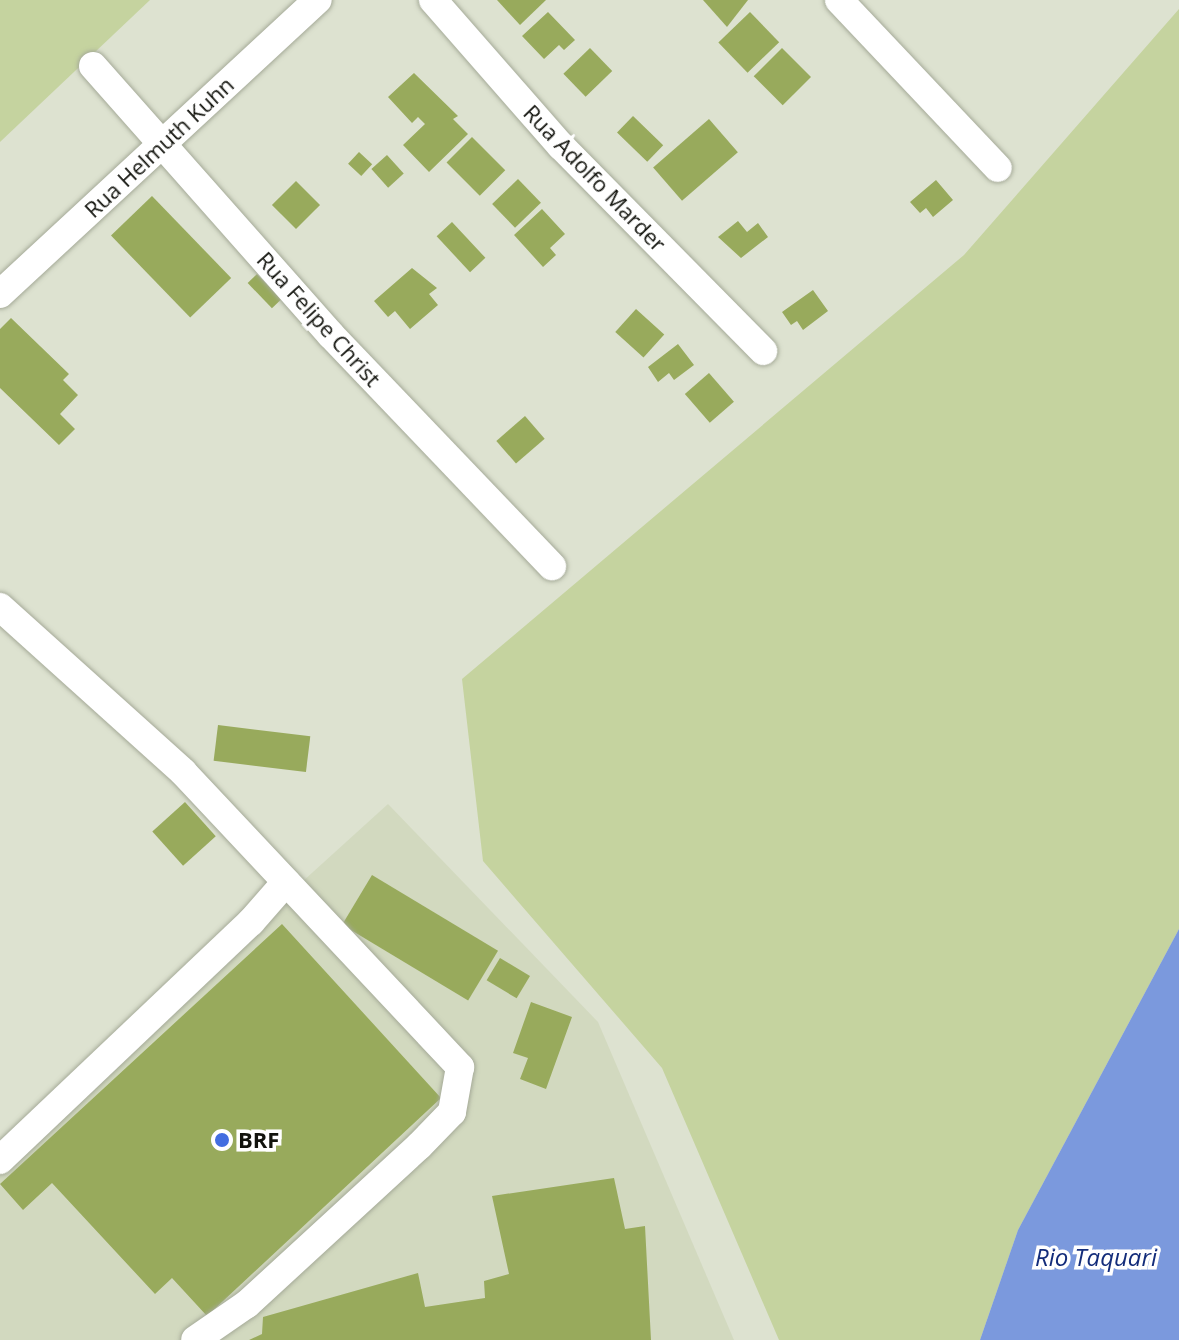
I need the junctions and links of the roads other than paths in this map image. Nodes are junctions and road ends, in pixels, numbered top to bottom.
1 (318, 0) edge
2 (433, 0) edge
3 (839, 0) edge
4 (93, 66) dead end
5 (162, 143) junction
6 (998, 168) dead end
7 (0, 294) edge
8 (763, 351) dead end
9 (552, 566) dead end
10 (0, 607) edge
11 (286, 882) junction
12 (0, 1160) edge
13 (195, 1340) edge

1 - 5 street, Rua Helmuth Kuhn
2 - 8 street, Rua Adolfo Marder
3 - 6 street
4 - 5 street, Rua Felipe Christ
5 - 7 street, Rua Helmuth Kuhn
5 - 9 street, Rua Felipe Christ
10 - 11 street
11 - 12 street
11 - 13 street

